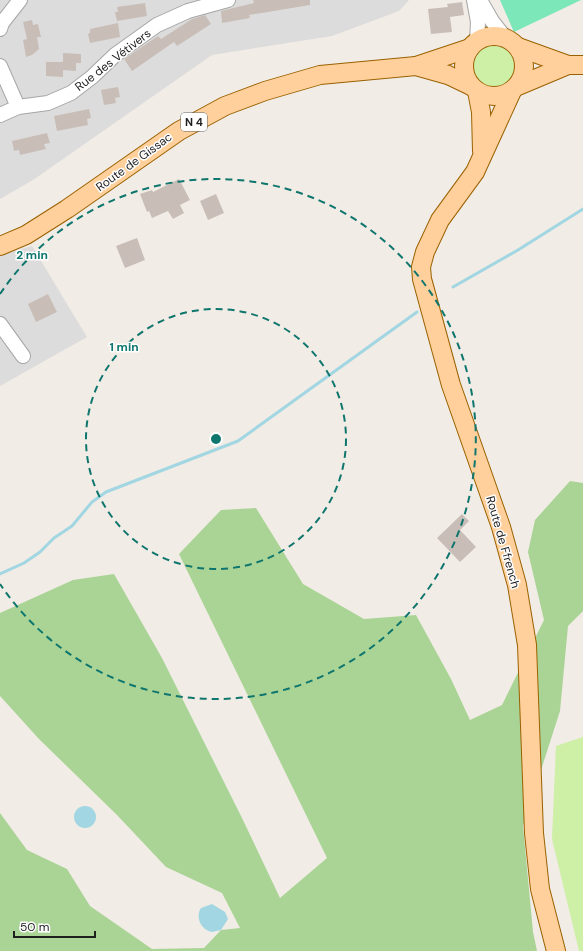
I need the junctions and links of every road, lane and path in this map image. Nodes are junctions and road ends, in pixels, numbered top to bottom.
1 (20, 0) edge
2 (228, 0) edge
3 (474, 0) edge
4 (480, 0) edge
5 (0, 29) edge
6 (512, 43) junction
7 (474, 45) junction
8 (575, 65) edge
9 (0, 66) edge
10 (416, 66) junction
11 (515, 88) junction
12 (474, 89) junction
13 (18, 107) junction
14 (0, 116) edge
15 (482, 158) junction
16 (0, 246) edge
17 (0, 324) edge
18 (23, 356) dead end
19 (556, 951) edge

1 - 5 street
2 - 13 street, Rue des Vétivers
3 - 7 street
4 - 6 street
6 - 7 main road
6 - 8 main road
6 - 11 main road
7 - 10 main road, Route de Gissac / N 4
7 - 12 main road
8 - 11 main road
9 - 13 street
10 - 12 main road, Route de Gissac / N 4
10 - 16 main road, Route de Gissac / N 4
11 - 12 main road
11 - 15 main road, Route de Ffrench
12 - 15 main road, Route de Ffrench
13 - 14 street, Rue des Vétivers
15 - 19 main road, Route de Ffrench
17 - 18 street

